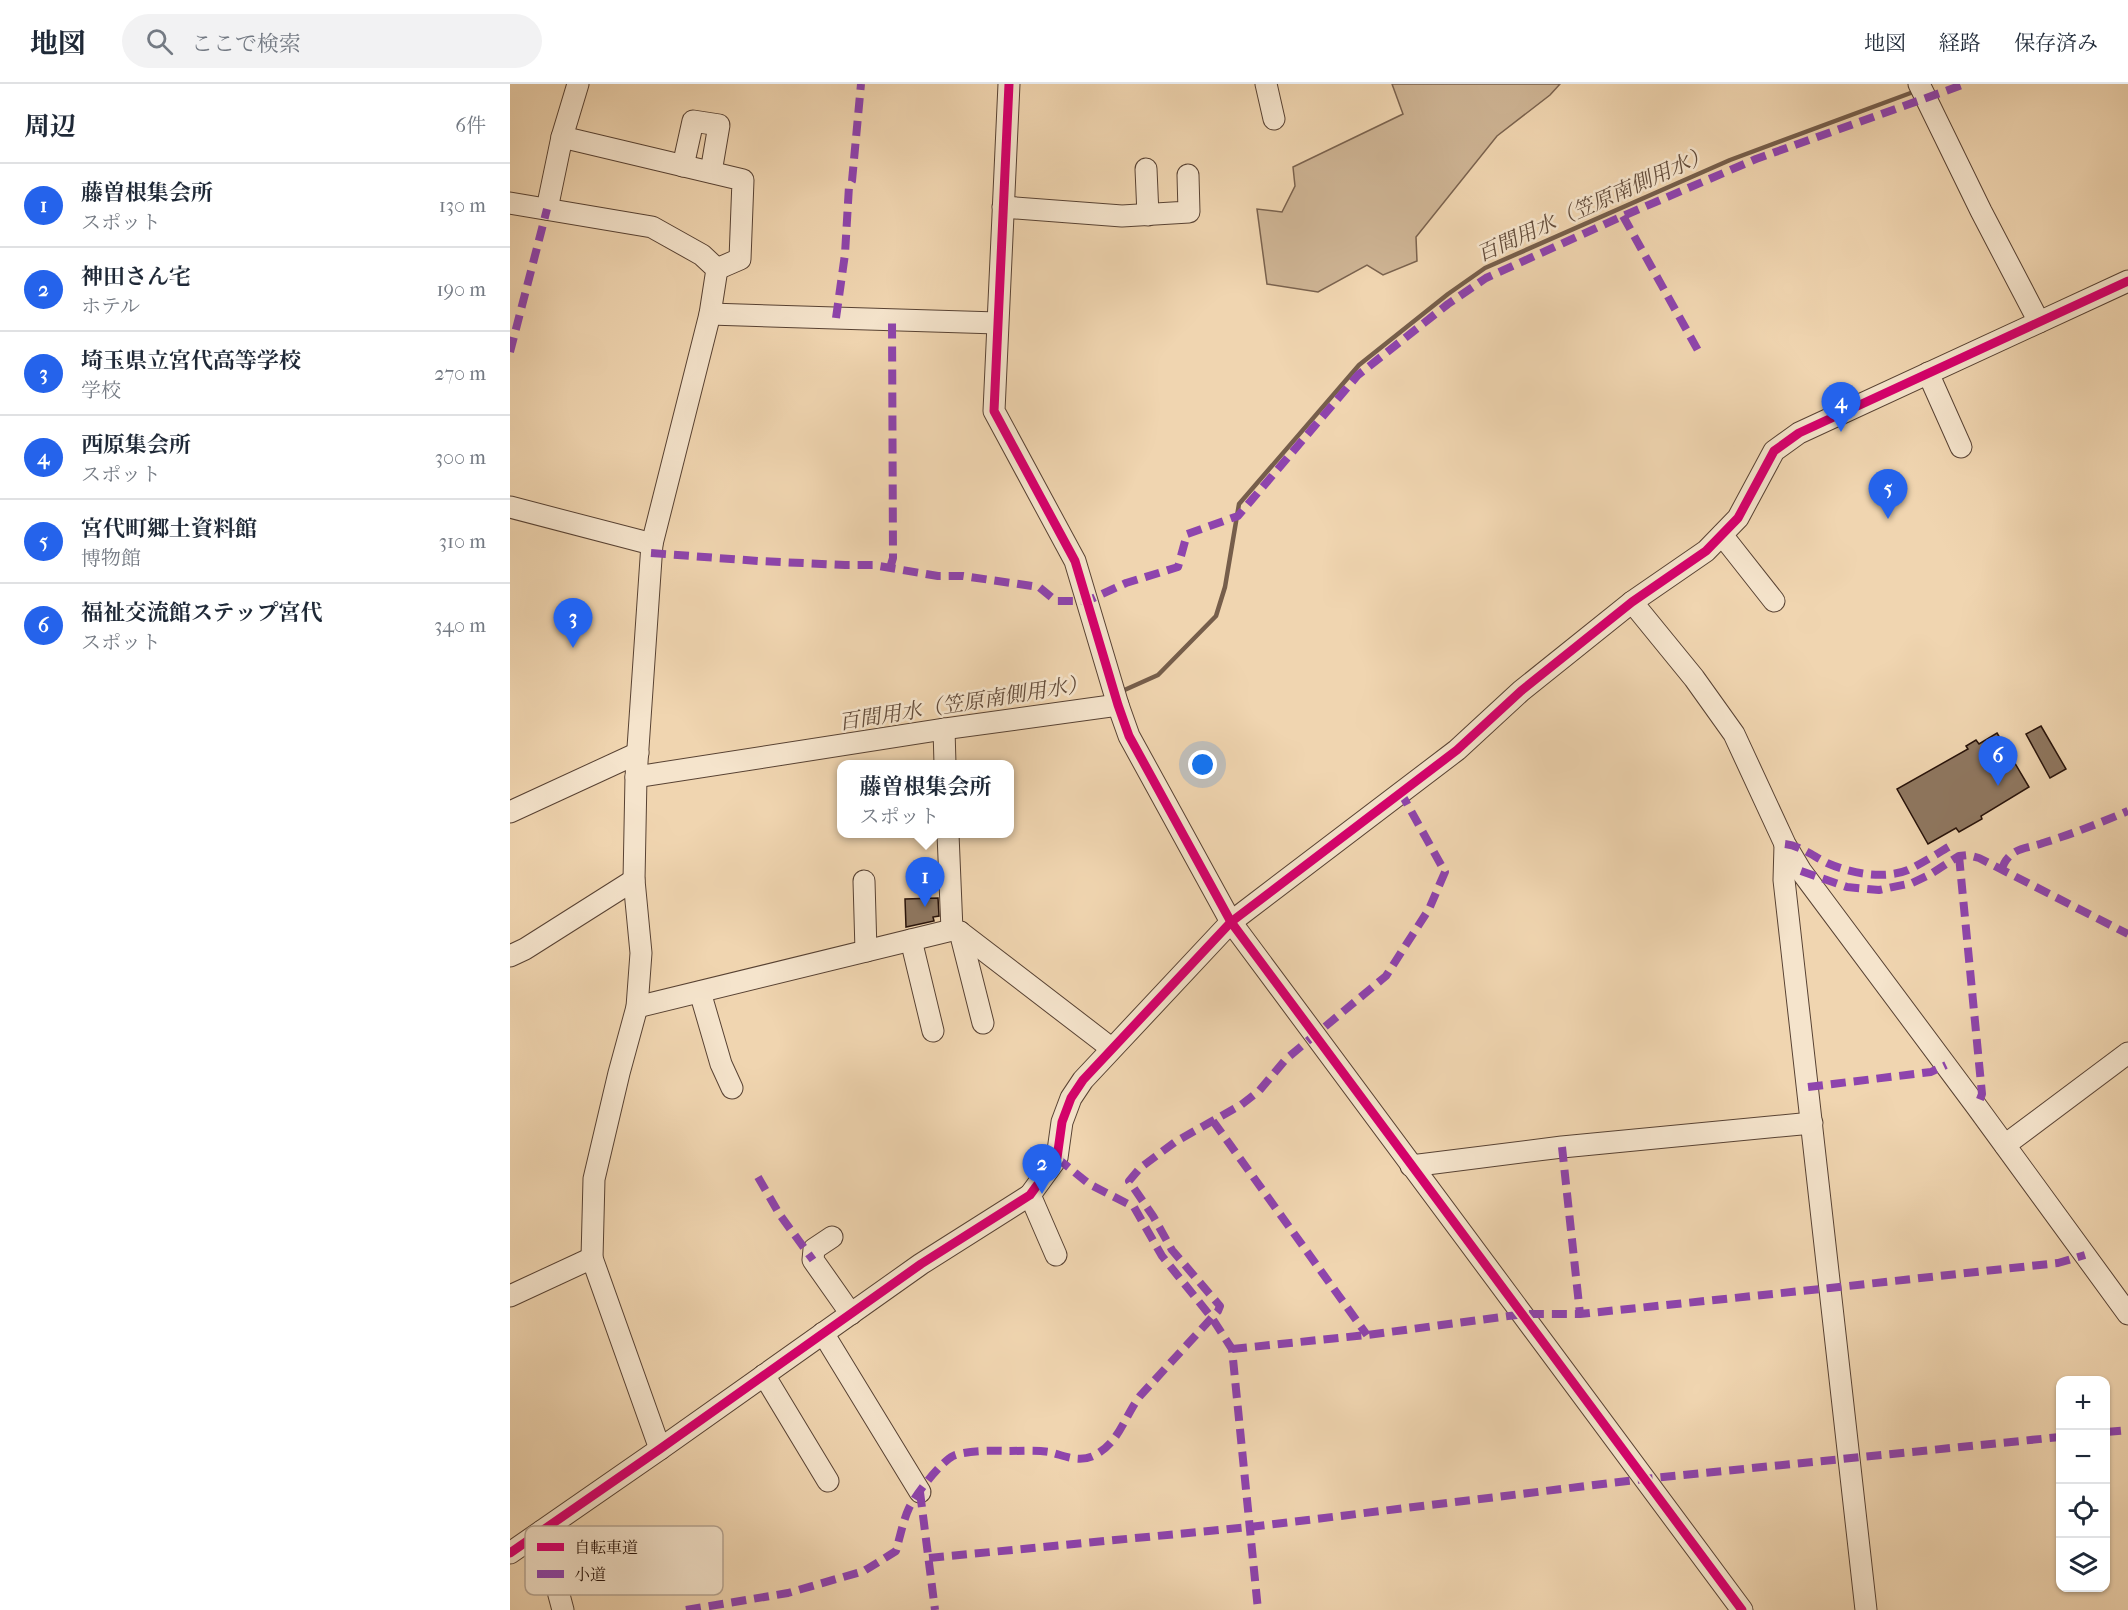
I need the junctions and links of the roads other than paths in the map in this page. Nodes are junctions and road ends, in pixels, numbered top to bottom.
1 (578, 84) edge
2 (1009, 84) edge
3 (1266, 84) edge
4 (1919, 84) edge
5 (1274, 119) dead end
6 (561, 137) junction
7 (683, 166) junction
8 (1146, 169) dead end
9 (711, 172) junction
10 (1188, 175) dead end
11 (510, 203) edge
12 (1002, 207) junction
13 (547, 209) junction
14 (1148, 215) junction
15 (717, 269) junction
16 (2128, 281) edge
17 (710, 314) junction
18 (2039, 322) junction
19 (997, 323) junction
20 (1928, 373) junction
21 (1961, 447) dead end
22 (510, 507) edge
23 (1722, 534) junction
24 (652, 544) junction
25 (1774, 601) dead end
26 (1632, 602) junction
27 (1118, 705) junction
28 (944, 729) junction
29 (638, 753) junction
30 (945, 760) edge
31 (636, 777) junction
32 (510, 812) edge
33 (948, 838) edge
34 (1785, 844) junction
35 (634, 880) junction
36 (864, 881) dead end
37 (1231, 922) junction
38 (956, 931) junction
39 (911, 940) junction
40 (866, 951) junction
41 (510, 956) edge
42 (700, 992) junction
43 (638, 1007) junction
44 (983, 1023) dead end
45 (933, 1031) dead end
46 (1111, 1048) junction
47 (2128, 1053) edge
48 (732, 1088) dead end
49 (1812, 1123) junction
50 (2005, 1145) junction
51 (1412, 1166) junction
52 (1030, 1195) junction
53 (832, 1237) dead end
54 (1056, 1255) dead end
55 (592, 1258) junction
56 (510, 1296) edge
57 (850, 1314) junction
58 (2128, 1314) edge
59 (824, 1333) junction
60 (764, 1376) junction
61 (660, 1449) junction
62 (828, 1481) dead end
63 (921, 1492) dead end
64 (551, 1526) edge
65 (525, 1543) edge
66 (510, 1553) edge
67 (559, 1595) edge
68 (563, 1610) edge
69 (1742, 1610) edge
70 (1866, 1610) edge

1 - 6 street
2 - 12 street
3 - 5 street
4 - 18 street
6 - 7 street
6 - 13 street
7 - 9 street
7 - 9 street
8 - 14 street
9 - 15 street
10 - 14 street
11 - 13 street
12 - 14 street
12 - 19 street
13 - 15 street
15 - 17 street
16 - 18 street
17 - 19 street
17 - 24 street
18 - 20 street
19 - 27 street
20 - 21 street
20 - 23 street
22 - 24 street
23 - 25 street
23 - 26 street
24 - 29 street
26 - 34 street
26 - 37 street
27 - 28 street
27 - 37 street
28 - 30 street
28 - 31 street
29 - 31 street
29 - 32 street
31 - 35 street
33 - 38 street
34 - 49 street
34 - 50 street
35 - 41 street
35 - 43 street
36 - 40 street
37 - 46 street
37 - 51 street
38 - 39 street
38 - 44 street
38 - 46 street
39 - 40 street
39 - 45 street
40 - 42 street
42 - 43 street
42 - 48 street
43 - 55 street
46 - 52 street
47 - 50 street
49 - 51 street
49 - 70 street
50 - 58 street
51 - 69 street
52 - 54 street
52 - 57 street
53 - 57 street
55 - 56 street
55 - 61 street
57 - 59 street
59 - 60 street
59 - 63 street
60 - 61 street
60 - 62 street
61 - 64 street
65 - 66 street
67 - 68 street

